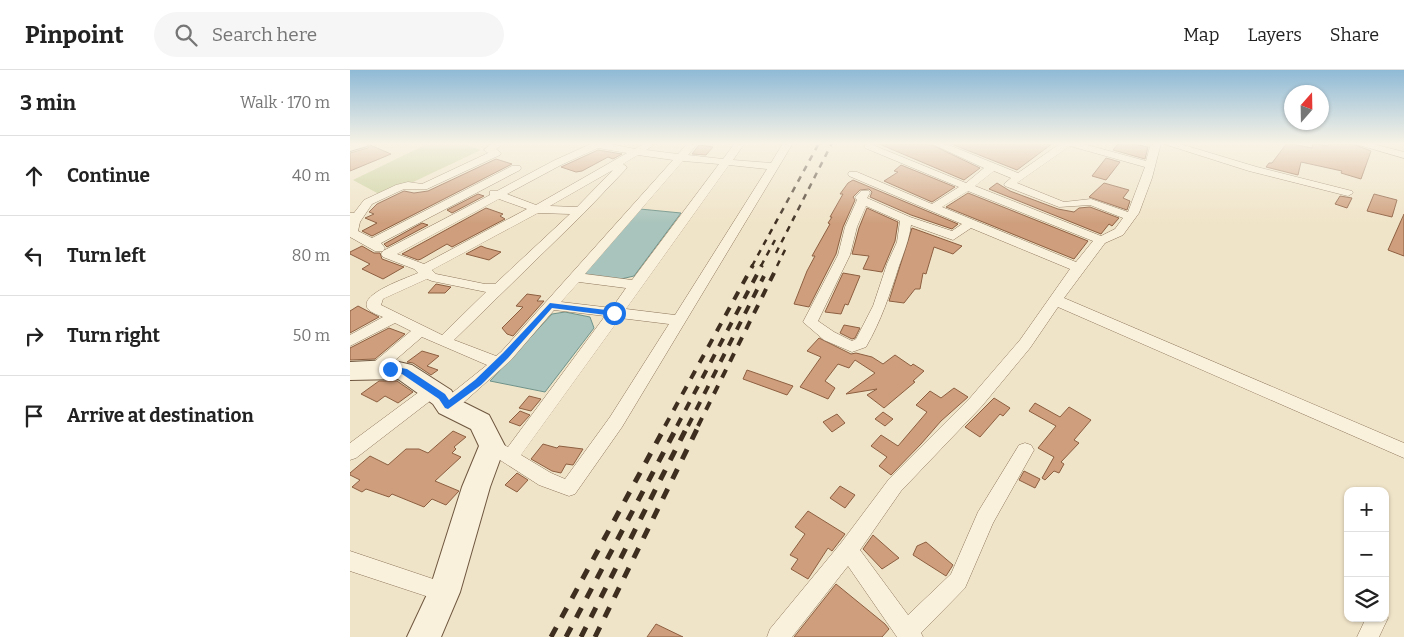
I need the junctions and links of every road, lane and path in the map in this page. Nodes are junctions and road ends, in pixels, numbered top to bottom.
1 (461, 169) edge
2 (513, 169) edge
3 (547, 169) edge
4 (606, 169) edge
5 (619, 169) edge
6 (670, 169) edge
7 (720, 169) edge
8 (772, 169) edge
9 (925, 169) edge
10 (990, 169) edge
11 (999, 169) edge
12 (1031, 169) edge
13 (1149, 169) edge
14 (1255, 169) edge
15 (853, 174) dead end
16 (1020, 177) junction
17 (879, 184) junction
18 (967, 187) junction
19 (478, 188) junction
20 (1348, 193) dead end
21 (500, 195) junction
22 (863, 200) junction
23 (933, 208) junction
24 (538, 209) junction
25 (580, 211) junction
26 (1130, 217) junction
27 (352, 219) edge
28 (906, 220) junction
29 (971, 223) junction
30 (1101, 240) junction
31 (372, 243) junction
32 (386, 254) junction
33 (1078, 268) junction
34 (424, 272) junction
35 (575, 277) junction
36 (635, 285) junction
37 (498, 288) junction
38 (1055, 300) junction
39 (550, 305) junction
40 (614, 313) junction
41 (394, 317) junction
42 (679, 320) junction
43 (421, 330) junction
44 (350, 340) edge
45 (444, 342) junction
46 (498, 363) junction
47 (362, 371) edge
48 (440, 398) junction
49 (1025, 450) dead end
50 (501, 451) junction
51 (1404, 451) edge
52 (350, 452) edge
53 (848, 550) junction
54 (350, 561) edge
55 (444, 592) junction
56 (1375, 622) edge
57 (910, 634) edge
58 (424, 637) edge
59 (778, 637) edge
60 (1368, 637) edge

1 - 27 street
2 - 19 street
3 - 21 street
4 - 24 street
5 - 25 street
6 - 35 street
7 - 36 street
8 - 42 street
9 - 18 street
10 - 18 street
11 - 16 street
12 - 16 street
13 - 26 street
14 - 20 street
15 - 17 street
16 - 26 street
17 - 22 street
17 - 23 street
18 - 23 street
18 - 30 street
19 - 21 street
19 - 31 street
21 - 24 street
21 - 32 street
22 - 28 street
22 - 28 street
23 - 29 street
24 - 25 street
24 - 34 street
25 - 37 street
26 - 30 street
27 - 31 street
28 - 29 street
29 - 33 street
30 - 33 street
31 - 32 street
32 - 34 street
33 - 38 street
34 - 37 street
34 - 41 street
35 - 36 street
35 - 39 street
36 - 40 street
37 - 45 street
38 - 51 street
38 - 53 street
39 - 40 street
39 - 46 street
40 - 42 street
40 - 50 street
41 - 43 street
41 - 44 street
42 - 50 street
43 - 45 street
43 - 47 street
45 - 46 street
46 - 48 street
47 - 48 street
48 - 50 street
48 - 52 street
49 - 57 street
50 - 55 street
53 - 57 street
53 - 59 street
54 - 55 street
55 - 58 street
56 - 60 street

